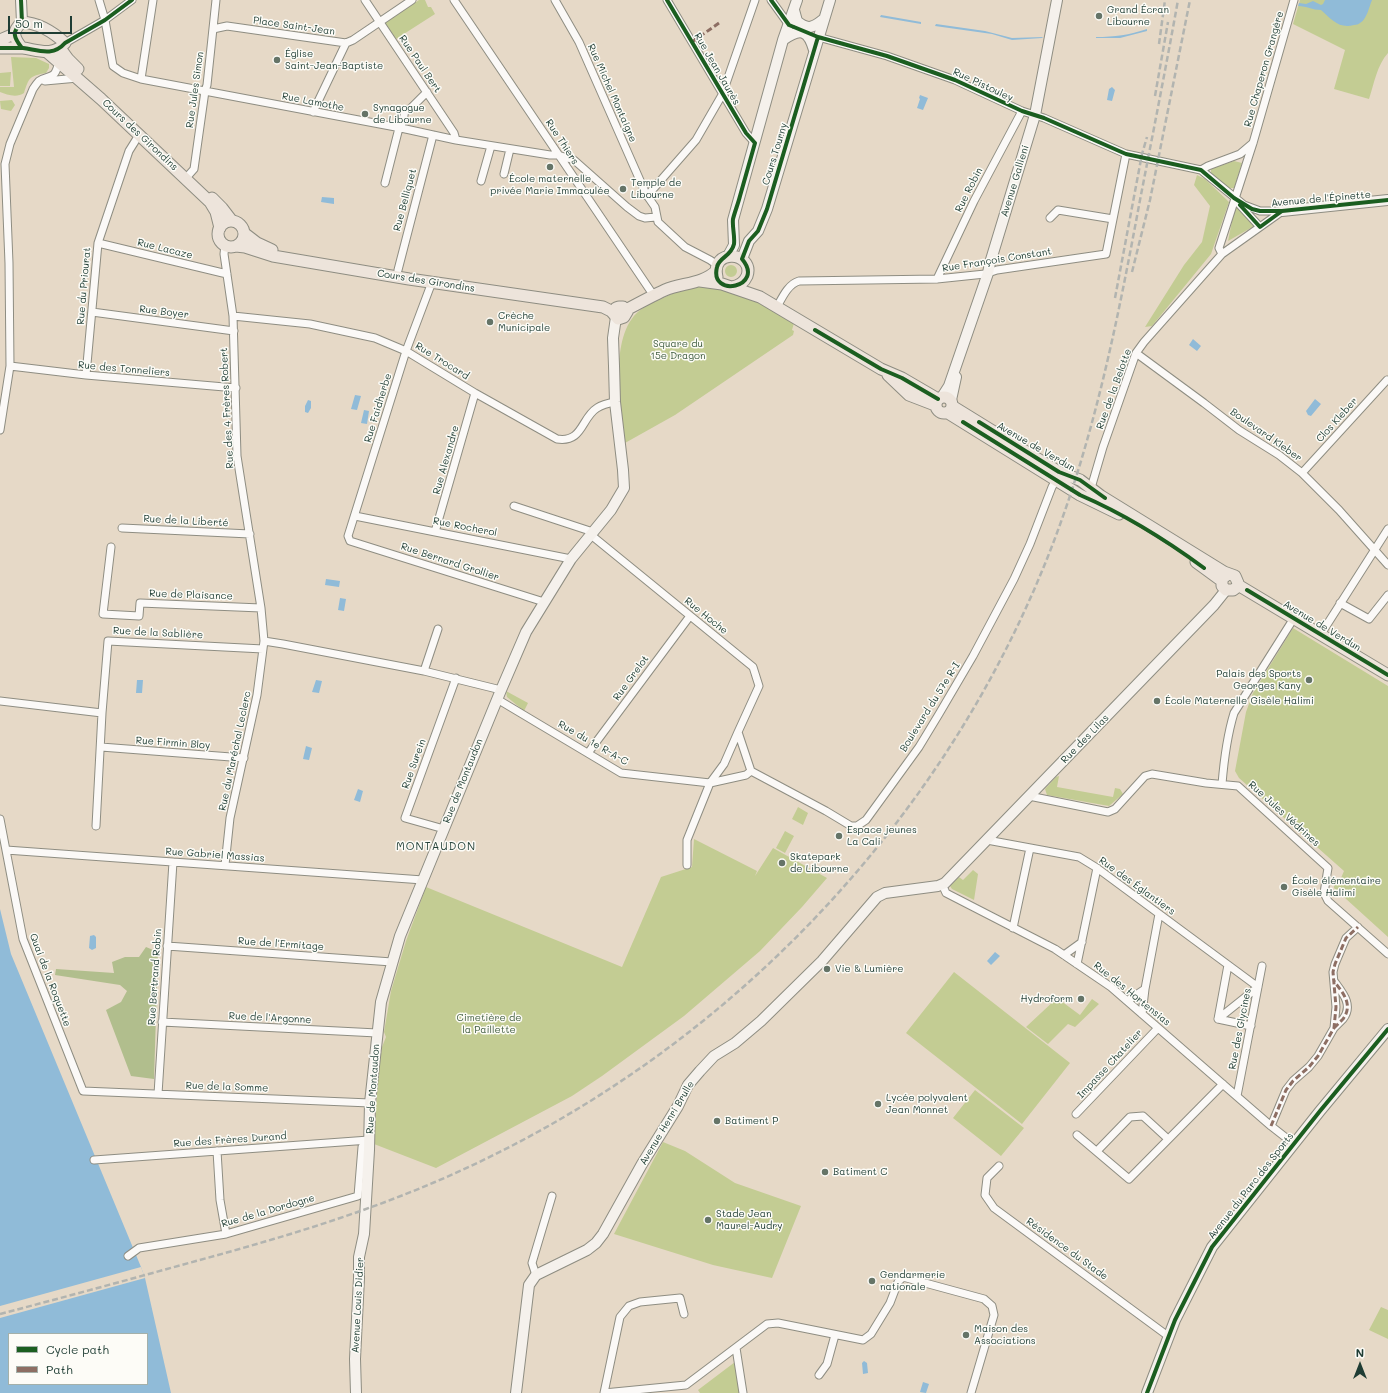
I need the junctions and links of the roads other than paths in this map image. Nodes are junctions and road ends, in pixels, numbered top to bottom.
1 (21, 0) edge
2 (99, 0) edge
3 (132, 0) edge
4 (153, 0) edge
5 (216, 0) edge
6 (365, 0) edge
7 (412, 0) edge
8 (454, 0) edge
9 (555, 0) edge
10 (667, 0) edge
11 (755, 0) edge
12 (771, 0) edge
13 (797, 0) edge
14 (830, 0) edge
15 (1057, 0) edge
16 (1294, 0) edge
17 (794, 10) junction
18 (824, 18) junction
19 (104, 20) junction
20 (22, 22) junction
21 (379, 22) junction
22 (789, 25) junction
23 (213, 29) junction
24 (14, 34) junction
25 (818, 37) junction
26 (0, 40) edge
27 (784, 40) junction
28 (346, 43) junction
29 (62, 45) junction
30 (0, 48) edge
31 (22, 48) junction
32 (814, 50) junction
33 (47, 52) junction
34 (59, 62) junction
35 (78, 78) junction
36 (141, 79) junction
37 (39, 81) junction
38 (205, 91) junction
39 (427, 92) junction
40 (722, 95) junction
41 (1022, 111) junction
42 (313, 112) junction
43 (1035, 115) junction
44 (400, 128) junction
45 (139, 135) junction
46 (433, 135) junction
47 (456, 140) junction
48 (756, 143) junction
49 (1253, 143) junction
50 (491, 146) junction
51 (510, 149) junction
52 (1126, 154) junction
53 (558, 155) junction
54 (1138, 157) joint
55 (577, 163) junction
56 (1201, 170) junction
57 (569, 172) junction
58 (504, 174) dead end
59 (187, 177) junction
60 (481, 181) dead end
61 (385, 183) dead end
62 (647, 196) junction
63 (1234, 198) junction
64 (1388, 200) edge
65 (1282, 211) junction
66 (656, 217) junction
67 (1050, 218) dead end
68 (1113, 219) junction
69 (232, 221) junction
70 (1260, 227) junction
71 (220, 228) junction
72 (244, 233) junction
73 (98, 243) junction
74 (225, 246) junction
75 (236, 246) junction
76 (1222, 254) junction
77 (728, 256) junction
78 (742, 259) junction
79 (717, 268) junction
80 (398, 270) junction
81 (988, 273) junction
82 (227, 274) junction
83 (746, 277) junction
84 (938, 279) junction
85 (700, 281) junction
86 (432, 282) junction
87 (727, 285) junction
88 (654, 296) junction
89 (760, 296) junction
90 (777, 307) junction
91 (92, 312) junction
92 (619, 313) junction
93 (233, 316) junction
94 (234, 331) junction
95 (406, 351) junction
96 (1136, 353) junction
97 (10, 366) junction
98 (86, 375) junction
99 (1386, 380) dead end
100 (236, 388) junction
101 (475, 394) junction
102 (615, 402) junction
103 (944, 403) junction
104 (0, 430) edge
105 (1302, 473) junction
106 (1056, 480) junction
107 (1091, 488) junction
108 (514, 506) dead end
109 (354, 516) junction
110 (122, 528) dead end
111 (1388, 529) edge
112 (435, 532) junction
113 (592, 533) junction
114 (250, 534) junction
115 (350, 541) joint
116 (111, 547) dead end
117 (1374, 550) junction
118 (571, 559) junction
119 (1388, 565) edge
120 (1225, 582) junction
121 (1388, 595) edge
122 (544, 602) junction
123 (1340, 603) junction
124 (261, 608) junction
125 (690, 616) junction
126 (1294, 618) junction
127 (438, 629) dead end
128 (1321, 634) junction
129 (264, 645) junction
130 (424, 672) junction
131 (1388, 675) edge
132 (456, 678) junction
133 (499, 694) junction
134 (0, 701) edge
135 (102, 713) junction
136 (738, 732) junction
137 (101, 747) junction
138 (588, 753) junction
139 (244, 758) junction
140 (751, 771) junction
141 (710, 783) junction
142 (1222, 784) junction
143 (1029, 796) junction
144 (0, 819) edge
145 (96, 826) dead end
146 (444, 829) junction
147 (987, 840) junction
148 (1030, 848) junction
149 (6, 850) junction
150 (173, 862) junction
151 (225, 865) junction
152 (687, 865) dead end
153 (1097, 868) junction
154 (423, 880) junction
155 (942, 884) junction
156 (1159, 914) junction
157 (1358, 927) junction
158 (1013, 928) junction
159 (1082, 942) junction
160 (167, 946) junction
161 (1388, 954) edge
162 (1064, 955) junction
163 (392, 962) junction
164 (1077, 964) junction
165 (1228, 965) junction
166 (1262, 966) dead end
167 (1334, 980) junction
168 (1258, 988) junction
169 (1145, 989) junction
170 (1127, 1001) junction
171 (1142, 1014) junction
172 (1218, 1019) junction
173 (162, 1022) junction
174 (1251, 1026) junction
175 (1158, 1028) junction
176 (1334, 1028) junction
177 (1388, 1029) edge
178 (377, 1033) junction
179 (1224, 1084) junction
180 (83, 1091) joint
181 (158, 1094) junction
182 (1237, 1096) junction
183 (370, 1103) junction
184 (1076, 1114) dead end
185 (1271, 1126) junction
186 (1077, 1135) dead end
187 (1168, 1139) junction
188 (369, 1140) junction
189 (1294, 1144) junction
190 (217, 1151) junction
191 (1097, 1151) junction
192 (94, 1160) dead end
193 (999, 1166) dead end
194 (552, 1196) dead end
195 (362, 1197) junction
196 (365, 1217) joint
197 (226, 1234) junction
198 (128, 1256) dead end
199 (536, 1275) junction
200 (684, 1314) dead end
201 (835, 1335) junction
202 (1168, 1336) junction
203 (736, 1348) junction
204 (819, 1375) dead end
205 (356, 1393) edge
206 (516, 1393) edge
207 (604, 1393) edge
208 (744, 1393) edge
209 (971, 1393) edge
210 (1147, 1393) edge

1 - 20 main road
2 - 19 street
3 - 19 street
4 - 36 street
5 - 23 street, Rue Jules Simon
6 - 21 street, Rue Paul Bert
7 - 21 street
8 - 53 street, Rue Thiers
9 - 62 street, Rue Michel Montaigne
10 - 40 street, Rue Jean Jaurès
11 - 40 street
12 - 22 street
13 - 17 main road
14 - 18 main road, Cours Tourny
15 - 43 main road, Avenue Gallieni
16 - 49 street, Rue Chaperon Grangère
17 - 18 main road
17 - 22 main road
18 - 25 main road, Cours Tourny
19 - 29 street
19 - 36 street, Rue Lamothe
20 - 24 main road
20 - 29 main road, Cours des Girondins
21 - 28 street
21 - 39 street, Rue Paul Bert
22 - 25 main road
22 - 27 main road
23 - 28 street, Place Saint-Jean
23 - 38 street, Rue Jules Simon
24 - 26 main road
24 - 31 main road
25 - 32 main road, Cours Tourny
25 - 41 street, Rue Pistouley
27 - 32 main road
27 - 48 main road
28 - 42 street, Place Saint-Jean
29 - 33 main road
29 - 59 main road, Cours des Girondins
30 - 31 main road
31 - 33 main road
32 - 78 main road, Cours Tourny
33 - 34 main road, Cours des Girondins
34 - 35 main road, Cours des Girondins
34 - 37 street
35 - 37 street
35 - 45 main road, Cours des Girondins
36 - 38 street, Rue Lamothe
37 - 97 street
38 - 42 street, Rue Lamothe
38 - 59 street, Rue Jules Simon
39 - 44 street
39 - 47 street, Rue Paul Bert
40 - 48 street, Rue Jean Jaurès
40 - 62 street
41 - 43 street, Rue Pistouley
41 - 84 street, Rue Robin
42 - 44 street, Rue Lamothe
43 - 52 street, Rue Pistouley
43 - 81 main road, Avenue Gallieni
44 - 46 street, Rue Lamothe
44 - 61 street
45 - 59 main road, Cours des Girondins
45 - 73 street, Rue du Priourat
46 - 47 street, Rue Lamothe
46 - 80 street, Rue Belliquet
47 - 50 street, Rue Lamothe
48 - 77 main road
49 - 56 street, Rue Chaperon Grangère
49 - 63 street, Rue Chaperon Grangère
50 - 51 street, Rue Lamothe
50 - 60 street
51 - 53 street, Rue Lamothe
51 - 58 street
52 - 54 street, Rue Pistouley
52 - 68 street, Rue François Constant
53 - 55 street, Rue Lamothe
53 - 57 street, Rue Thiers
54 - 56 street, Avenue de l'Épinette
55 - 57 street
55 - 66 street, Rue Lamothe
56 - 63 street, Avenue de l'Épinette
57 - 88 street, Rue Thiers
59 - 69 main road, Cours des Girondins
59 - 71 main road, Cours des Girondins
62 - 66 street, Rue Michel Montaigne
63 - 65 street, Avenue de l'Épinette
63 - 70 street, Avenue de l'Épinette
63 - 76 street
64 - 65 main road, Avenue de l'Épinette
65 - 70 street, Rue de la Belotte
66 - 79 street, Rue Michel Montaigne
67 - 68 street
68 - 81 street, Rue François Constant
69 - 71 main road
69 - 72 main road, Cours des Girondins
70 - 76 street, Rue de la Belotte
71 - 74 main road, Cours des Girondins
72 - 75 main road
72 - 80 main road, Cours des Girondins
73 - 82 street, Rue Lacaze
73 - 91 street, Rue du Priourat
74 - 75 main road, Cours des Girondins
74 - 82 street, Rue des 4 Frères Robert
75 - 86 main road, Cours des Girondins
76 - 96 street, Rue de la Belotte
77 - 78 main road
77 - 79 main road
78 - 83 main road
79 - 85 main road
79 - 87 main road
80 - 92 main road, Cours des Girondins
81 - 84 street, Rue François Constant
81 - 103 main road, Avenue Gallieni
82 - 93 street, Rue des 4 Frères Robert
83 - 87 main road
83 - 89 main road
84 - 90 street, Rue François Constant
85 - 87 main road
85 - 88 main road
86 - 92 main road, Cours des Girondins
86 - 95 street, Rue Faidherbe
87 - 89 main road
88 - 92 main road
89 - 90 main road, Avenue de Verdun
90 - 103 main road, Avenue de Verdun
91 - 94 street, Rue Boyer
91 - 98 street, Rue du Priourat
92 - 102 main road, Rue de Montaudon
93 - 94 street, Rue des 4 Frères Robert
93 - 95 street, Rue Trocard
94 - 100 street, Rue des 4 Frères Robert
95 - 101 street, Rue Trocard
95 - 109 street, Rue Faidherbe
96 - 105 street, Boulevard Kleber
96 - 107 street, Rue de la Belotte
97 - 98 street, Rue des Tonneliers
97 - 104 street
98 - 100 street, Rue des Tonneliers
99 - 105 street, Clos Kleber
100 - 114 street, Rue des 4 Frères Robert
101 - 102 street, Rue Trocard
101 - 112 street, Rue Alexandre
102 - 113 main road, Rue de Montaudon
103 - 106 main road, Avenue de Verdun
103 - 107 main road, Avenue de Verdun
105 - 117 street, Boulevard Kleber
106 - 120 main road, Avenue de Verdun
106 - 140 street, Boulevard du 57e R-I
107 - 120 main road, Avenue de Verdun
108 - 113 street
109 - 112 street, Rue Rocherol
109 - 115 street, Rue Faidherbe
110 - 114 street, Rue de la Liberté
111 - 117 street
112 - 118 street, Rue Rocherol
113 - 118 main road, Rue de Montaudon
113 - 125 street, Rue Hoche
114 - 124 street, Rue des 4 Frères Robert
115 - 122 street, Rue Bernard Grollier
116 - 124 street, Rue de Plaisance
117 - 119 street, Boulevard Kleber
117 - 123 street
118 - 122 main road, Rue de Montaudon
120 - 126 main road, Avenue de Verdun
120 - 143 main road, Rue des Lilas
121 - 123 street
122 - 133 main road, Rue de Montaudon
123 - 128 street
124 - 129 street, Rue des 4 Frères Robert
125 - 136 street, Rue Hoche
125 - 138 street, Rue Grelot
126 - 128 main road, Avenue de Verdun
126 - 142 street
127 - 130 street
128 - 131 main road, Avenue de Verdun
129 - 130 street, Rue de la Sablière
129 - 135 street, Rue de la Sablière
129 - 139 street, Rue du Maréchal Leclerc
130 - 132 street, Rue de la Sablière
132 - 133 street, Rue de la Sablière
132 - 146 street, Rue Surein
133 - 138 street, Rue du 1e R-A-C
133 - 146 main road, Rue de Montaudon
134 - 135 street
135 - 137 street
136 - 140 street
136 - 141 street, Rue Hoche
137 - 139 street, Rue Firmin Bloy
137 - 145 street
138 - 141 street, Rue du 1e R-A-C
139 - 151 street, Rue du Maréchal Leclerc
140 - 141 street, Rue du 1e R-A-C
141 - 152 street, Rue Hoche
142 - 143 street, Rue Jules Védrines
142 - 157 street, Rue Jules Védrines
143 - 147 main road, Rue des Lilas
144 - 149 street, Quai de la Roquette
146 - 154 main road, Rue de Montaudon
147 - 148 street, Rue des Églantiers
147 - 155 main road, Rue des Lilas
148 - 153 street, Rue des Églantiers
148 - 158 street
149 - 150 street, Rue Gabriel Massias
149 - 180 street, Quai de la Roquette
150 - 151 street, Rue Gabriel Massias
150 - 160 street, Rue Bertrand Robin
151 - 154 street, Rue Gabriel Massias
153 - 156 street, Rue des Églantiers
153 - 159 street
154 - 163 main road, Rue de Montaudon
155 - 158 street, Rue des Hortensias
155 - 199 main road, Avenue Henri Brulle
156 - 165 street, Rue des Églantiers
156 - 169 street
157 - 161 street, Rue Jules Védrines
157 - 167 street
158 - 162 street, Rue des Hortensias
159 - 162 street
159 - 164 street
160 - 163 street, Rue de l'Ermitage
160 - 173 street, Rue Bertrand Robin
162 - 164 street, Rue des Hortensias
163 - 178 main road, Rue de Montaudon
164 - 170 street, Rue des Hortensias
165 - 168 street, Rue des Églantiers
165 - 172 street
166 - 168 street, Rue des Glycines
167 - 176 street
167 - 176 street
168 - 172 street
168 - 174 street, Rue des Glycines
169 - 170 street
169 - 171 street
170 - 171 street, Rue des Hortensias
171 - 175 street, Rue des Hortensias
172 - 174 street
173 - 178 street, Rue de l'Argonne
173 - 181 street, Rue Bertrand Robin
174 - 182 street, Rue des Glycines
175 - 179 street, Rue des Hortensias
175 - 184 street, Impasse Chatelier
176 - 185 street
177 - 189 main road, Avenue du Parc des Sports
178 - 183 main road, Rue de Montaudon
179 - 182 street, Rue des Hortensias
179 - 187 street
180 - 181 street, Rue de la Somme
181 - 183 street, Rue de la Somme
182 - 185 street, Rue des Hortensias
183 - 188 main road, Rue de Montaudon
185 - 189 street, Rue des Hortensias
186 - 191 street
187 - 191 street
187 - 191 street
188 - 190 street, Rue des Frères Durand
188 - 195 main road, Rue de Montaudon
189 - 202 main road, Avenue du Parc des Sports
190 - 192 street, Rue des Frères Durand
190 - 197 street
193 - 202 street, Résidence du Stade
194 - 199 street
195 - 196 main road, Rue de Montaudon
195 - 197 street, Rue de la Dordogne
196 - 205 main road, Avenue Louis Didier
197 - 198 street, Rue de la Dordogne
199 - 206 main road
200 - 207 street
201 - 203 street
201 - 204 street
201 - 209 street
202 - 210 main road, Avenue du Parc des Sports
203 - 207 street
203 - 208 street

